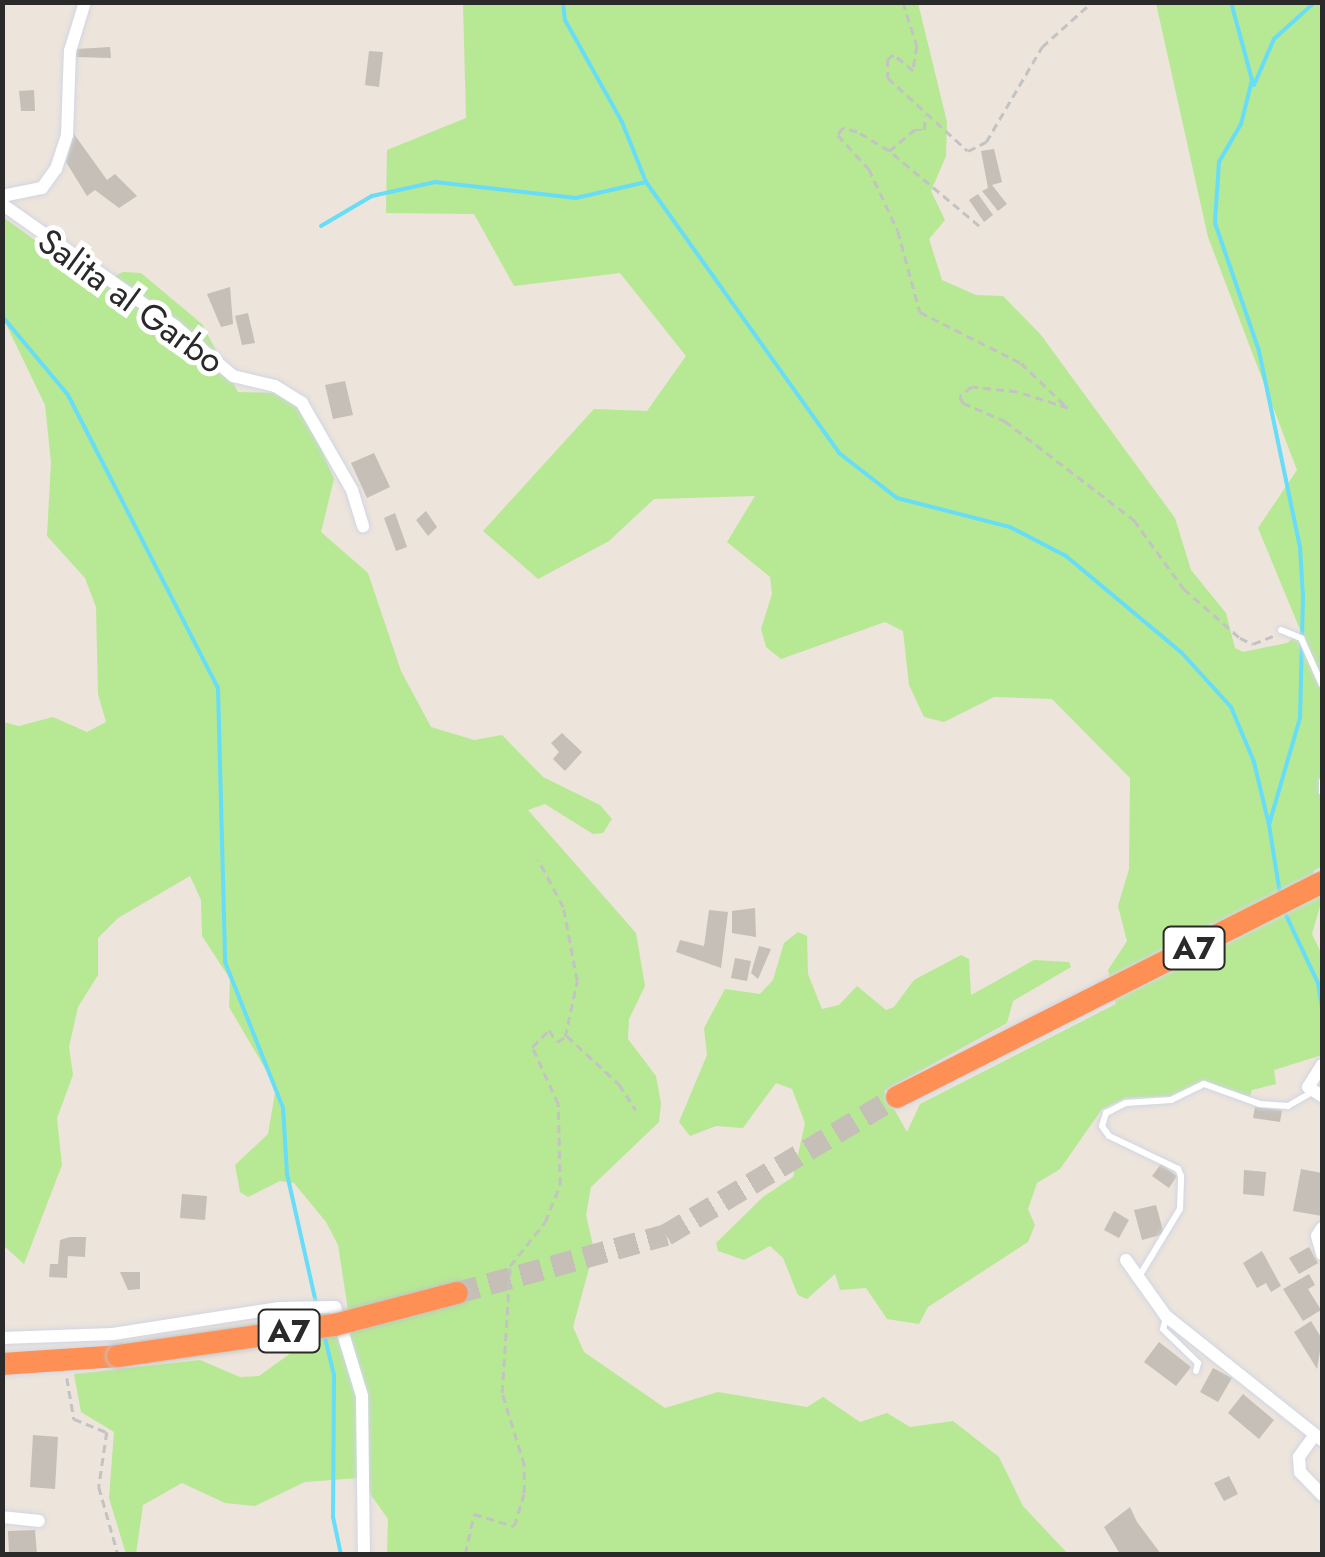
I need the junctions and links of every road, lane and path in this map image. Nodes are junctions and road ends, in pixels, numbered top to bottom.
1 (85, 2) edge
2 (903, 2) edge
3 (1092, 2) edge
4 (924, 114) junction
5 (888, 151) junction
6 (2, 196) edge
7 (2, 204) edge
8 (979, 226) dead end
9 (364, 526) dead end
10 (1281, 630) joint
11 (1322, 685) edge
12 (1322, 780) edge
13 (1322, 792) edge
14 (538, 860) dead end
15 (1322, 882) edge
16 (566, 1034) junction
17 (1322, 1065) edge
18 (1317, 1094) edge
19 (896, 1098) tunnel mouth
20 (636, 1110) dead end
21 (1322, 1228) edge
22 (1322, 1254) edge
23 (1126, 1260) dead end
24 (1140, 1282) junction
25 (456, 1293) tunnel mouth
26 (1166, 1316) junction
27 (2, 1338) edge
28 (2, 1364) edge
29 (64, 1364) dead end
30 (1196, 1371) dead end
31 (1318, 1438) edge
32 (1322, 1496) edge
33 (2, 1518) edge
34 (39, 1521) dead end
35 (118, 1554) edge
36 (364, 1554) edge
37 (465, 1554) edge

1 - 6 street, Salita al Garbo
2 - 4 path
3 - 4 path
4 - 5 path
5 - 8 path
5 - 10 path
7 - 9 street, Salita al Garbo
10 - 11 lane
12 - 13 lane
14 - 16 path
15 - 19 highway, A7
16 - 20 path
16 - 37 path
17 - 18 street
18 - 24 lane
21 - 22 street
23 - 24 street
24 - 26 street
25 - 28 highway, A7, bridge
26 - 30 lane
26 - 31 street
27 - 36 street
29 - 35 path
31 - 32 street
33 - 34 street

